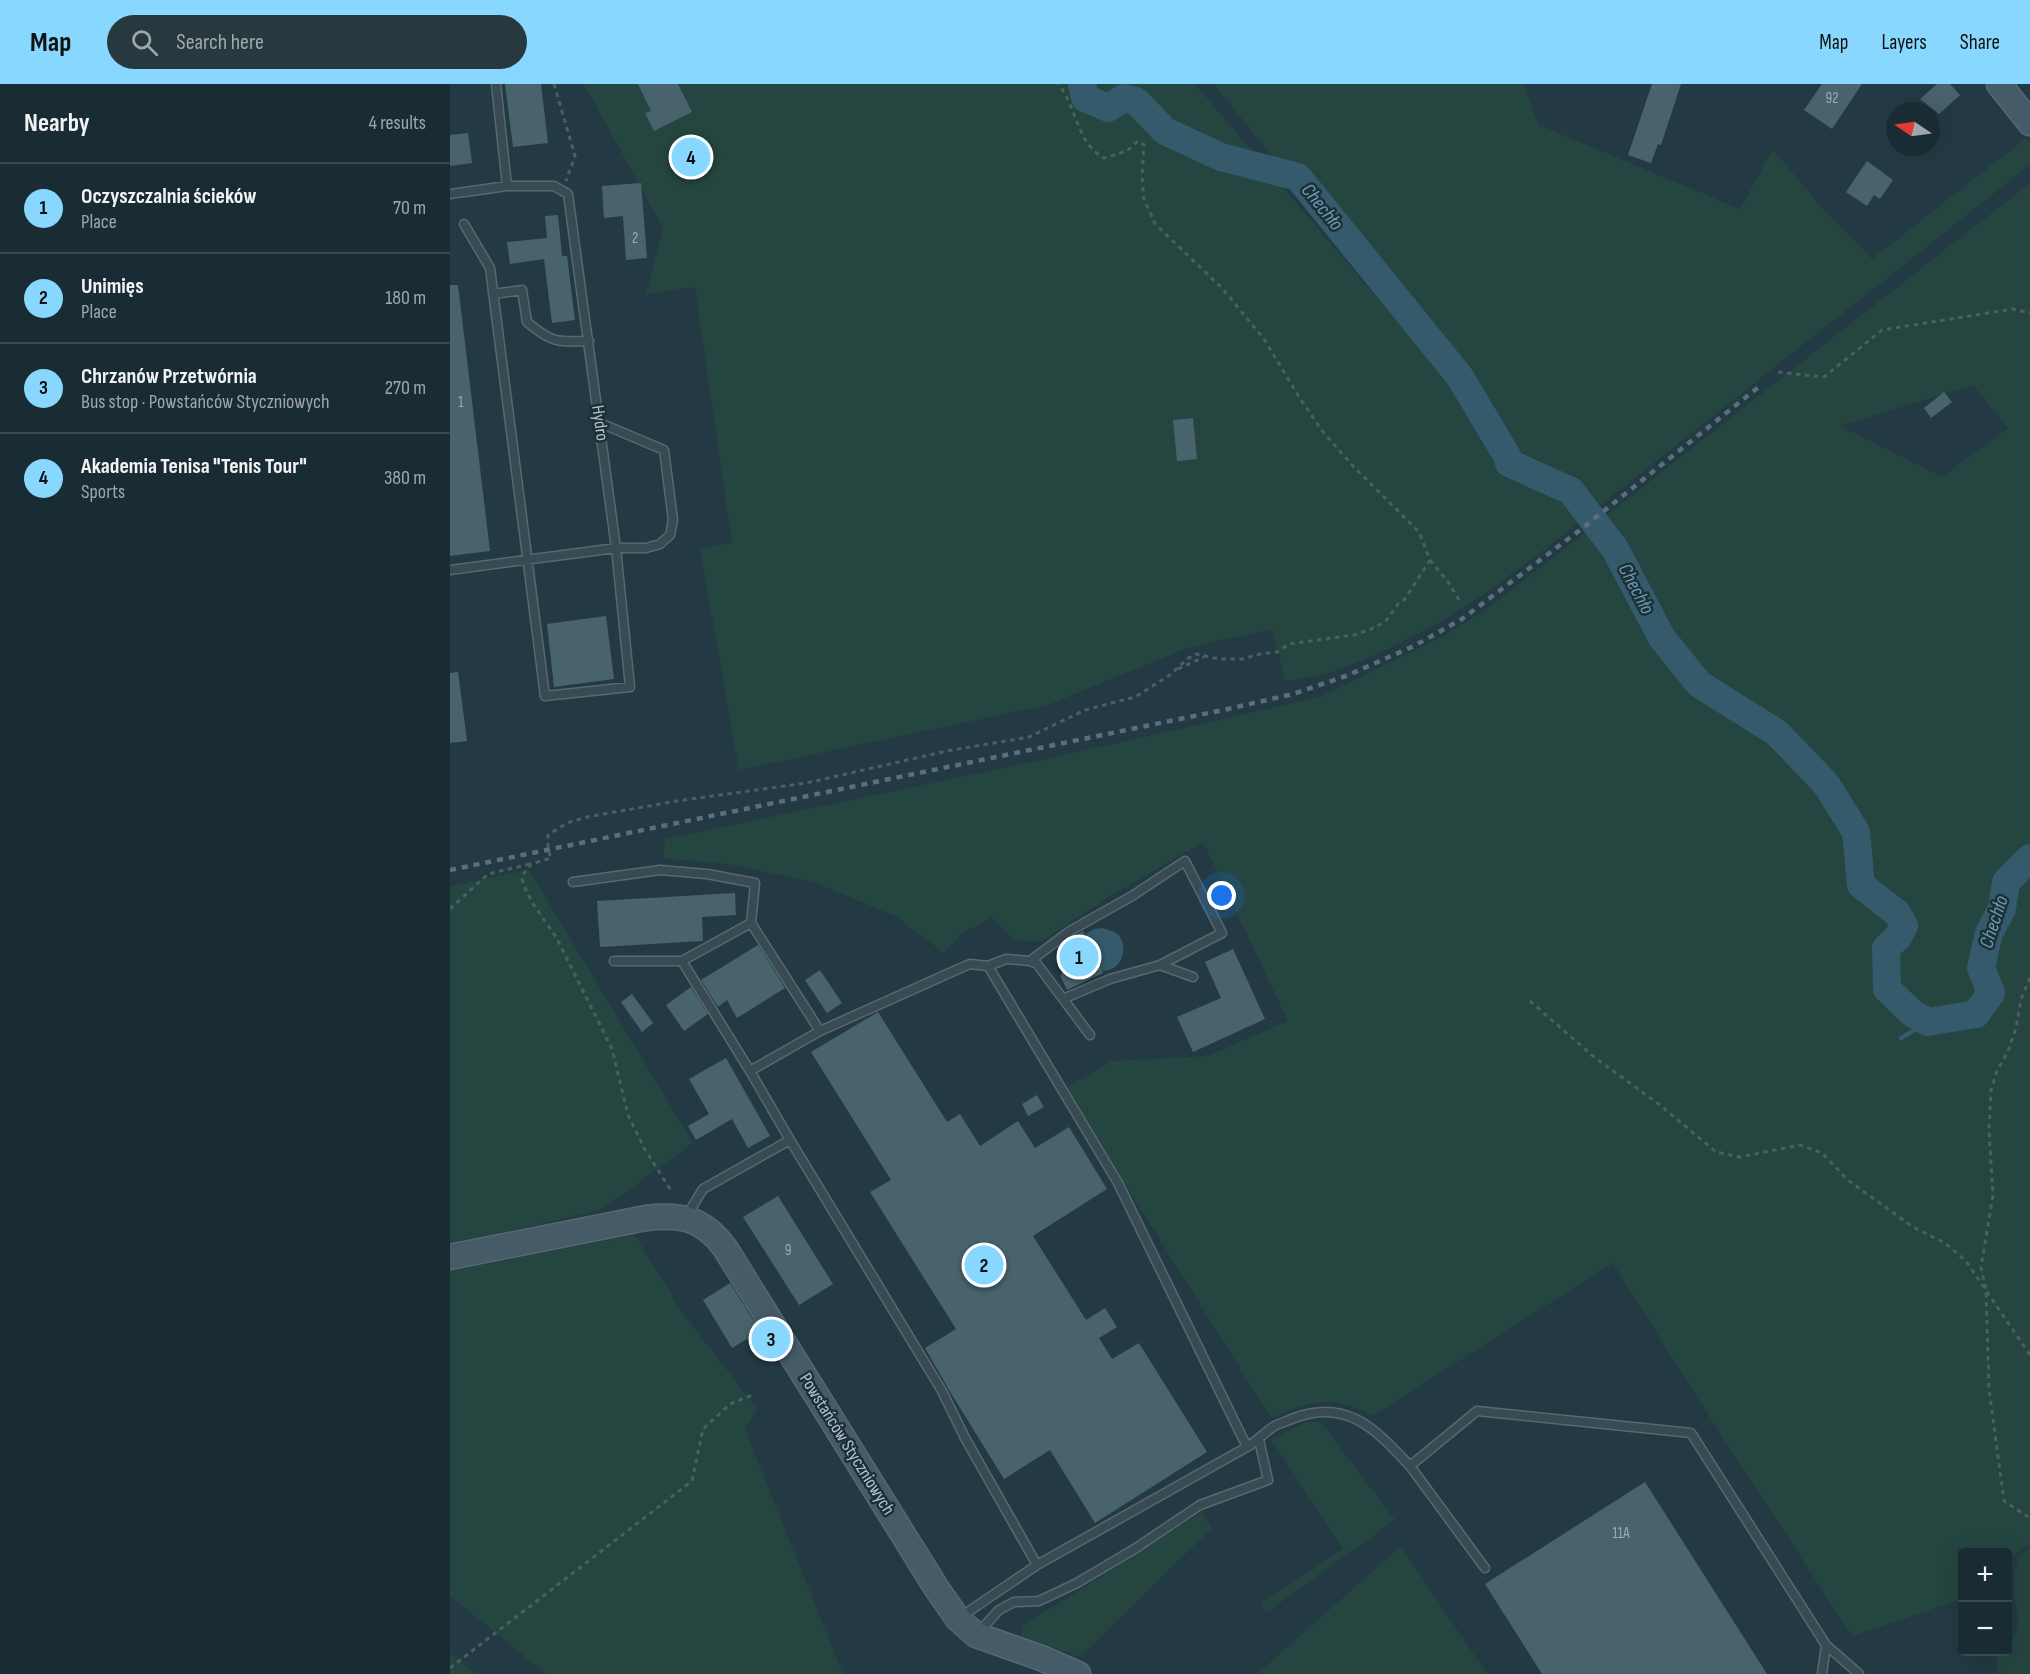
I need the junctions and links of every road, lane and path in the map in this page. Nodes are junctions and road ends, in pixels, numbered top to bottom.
1 (496, 84) edge
2 (554, 84) edge
3 (1058, 84) edge
4 (1999, 84) edge
5 (2030, 123) edge
6 (507, 186) junction
7 (562, 191) junction
8 (450, 194) edge
9 (464, 224) dead end
10 (493, 294) junction
11 (2030, 313) edge
12 (589, 341) junction
13 (1778, 372) dead end
14 (600, 423) junction
15 (616, 548) junction
16 (529, 560) junction
17 (1430, 560) junction
18 (450, 570) edge
19 (1461, 603) dead end
20 (531, 864) junction
21 (573, 882) dead end
22 (450, 909) edge
23 (751, 922) junction
24 (614, 961) dead end
25 (682, 961) junction
26 (1030, 961) junction
27 (1160, 965) junction
28 (988, 966) junction
29 (1193, 977) dead end
30 (2030, 978) edge
31 (1063, 999) junction
32 (1530, 1001) dead end
33 (820, 1031) junction
34 (1090, 1035) dead end
35 (750, 1071) junction
36 (790, 1140) junction
37 (670, 1190) dead end
38 (686, 1218) junction
39 (450, 1257) edge
40 (1986, 1291) junction
41 (2030, 1355) edge
42 (755, 1394) dead end
43 (1259, 1440) junction
44 (1246, 1446) junction
45 (1410, 1466) junction
46 (2030, 1518) edge
47 (1037, 1565) junction
48 (1485, 1568) dead end
49 (958, 1619) junction
50 (976, 1635) junction
51 (1826, 1645) junction
52 (450, 1668) edge
53 (1078, 1674) edge
54 (1822, 1674) edge
55 (1859, 1674) edge

1 - 6 lane
2 - 7 path
3 - 17 path
4 - 5 street
6 - 7 lane
6 - 8 lane
7 - 12 lane, Hydro
9 - 10 lane
10 - 12 lane
10 - 16 lane
11 - 13 path
12 - 14 lane, Hydro
14 - 15 lane, Hydro
14 - 15 lane
15 - 16 lane
15 - 16 lane, Hydro
16 - 18 lane
17 - 19 path
17 - 20 path
20 - 22 path
20 - 37 path
21 - 23 lane
23 - 25 lane
23 - 33 lane
24 - 25 lane
25 - 35 lane
26 - 27 lane
26 - 28 lane
26 - 31 lane
27 - 29 lane
27 - 31 lane
28 - 33 lane
28 - 44 lane
30 - 40 path
31 - 34 lane
32 - 40 path
33 - 35 lane
35 - 36 lane
36 - 38 lane
36 - 47 lane
38 - 39 street, Powstańców Styczniowych
38 - 49 street, Powstańców Styczniowych
40 - 41 path
40 - 46 path
42 - 52 path
43 - 44 lane
43 - 45 lane
43 - 50 lane
44 - 47 lane
45 - 48 lane
45 - 51 lane
47 - 49 lane
49 - 50 street, Powstańców Styczniowych
50 - 53 street, Powstańców Styczniowych
51 - 54 lane
51 - 55 lane

